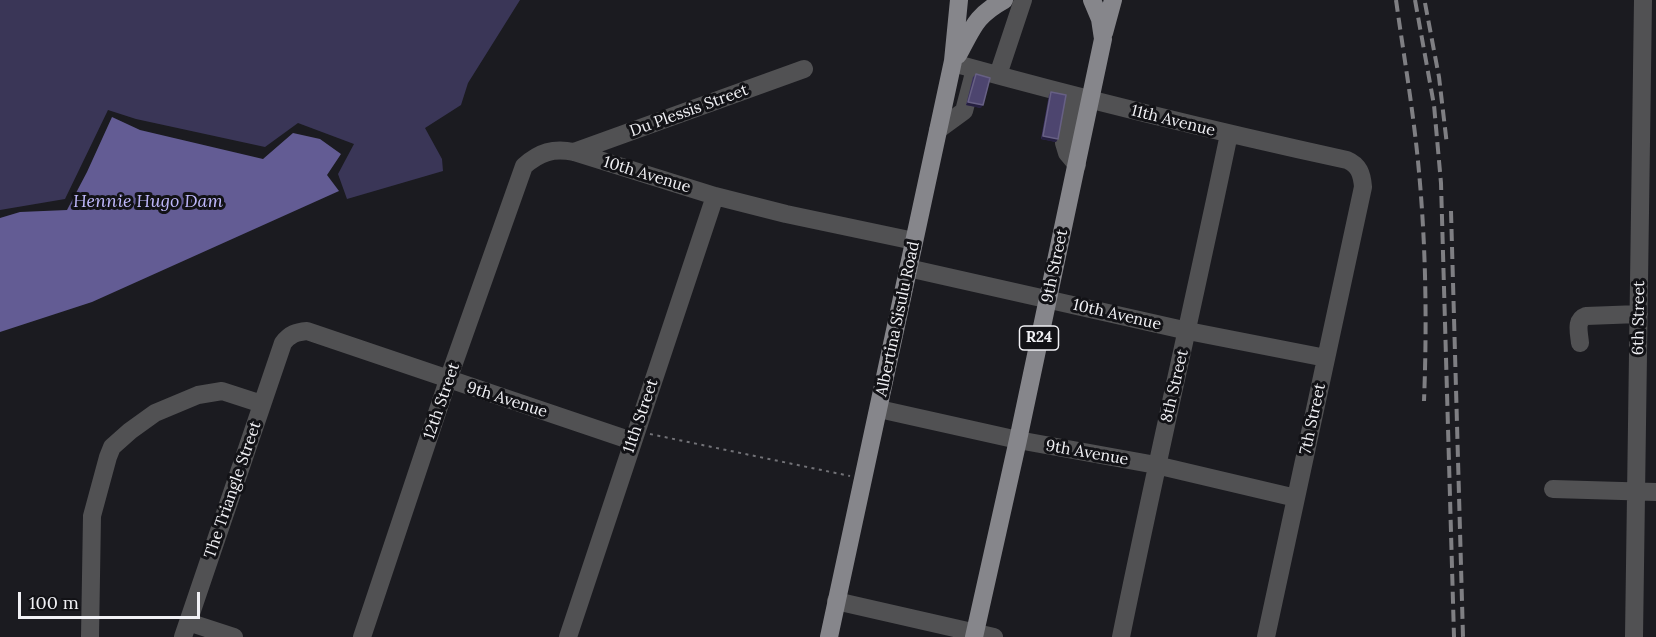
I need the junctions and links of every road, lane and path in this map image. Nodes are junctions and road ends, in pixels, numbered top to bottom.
1 (959, 0) edge
2 (1004, 0) edge
3 (1023, 0) edge
4 (1092, 0) edge
5 (1113, 0) edge
6 (1643, 0) edge
7 (1103, 39) junction
8 (953, 62) junction
9 (804, 69) dead end
10 (975, 69) junction
11 (998, 75) junction
12 (1082, 98) junction
13 (1649, 122) edge
14 (938, 130) junction
15 (1229, 134) junction
16 (574, 152) junction
17 (524, 166) joint
18 (715, 196) junction
19 (1360, 201) joint
20 (915, 241) junction
21 (909, 268) junction
22 (1047, 299) junction
23 (1639, 314) junction
24 (1188, 331) junction
25 (283, 342) joint
26 (1580, 343) dead end
27 (1326, 358) junction
28 (448, 380) junction
29 (262, 404) junction
30 (879, 409) junction
31 (634, 436) junction
32 (1018, 440) junction
33 (1156, 465) junction
34 (864, 479) junction
35 (1553, 489) dead end
36 (1636, 491) junction
37 (1656, 492) edge
38 (1296, 498) junction
39 (837, 601) junction
40 (186, 629) edge
41 (974, 635) edge
42 (90, 637) edge
43 (234, 637) edge
44 (362, 637) edge
45 (568, 637) edge
46 (829, 637) edge
47 (994, 637) edge
48 (1121, 637) edge
49 (1266, 637) edge
50 (1634, 637) edge

1 - 8 main road, Albertina Sisulu Road
2 - 8 main road
3 - 11 street
4 - 7 main road, 9th Street / R24
5 - 7 main road
6 - 13 street, 6th Street
7 - 12 main road, 9th Street / R24
8 - 10 street, 11th Avenue
8 - 14 main road, Albertina Sisulu Road
9 - 16 street, Du Plessis Street
10 - 11 street, 11th Avenue
10 - 14 street
11 - 12 street, 11th Avenue
12 - 15 street, 11th Avenue
12 - 22 main road, 9th Street / R24
13 - 23 street, 6th Street
14 - 20 main road, Albertina Sisulu Road
15 - 19 street, 11th Avenue
15 - 24 street, 8th Street
16 - 17 street, 10th Avenue
16 - 18 street, 10th Avenue
17 - 28 street, 12th Street
18 - 20 street, 10th Avenue
18 - 31 street, 11th Street
19 - 27 street, 7th Street
20 - 21 main road, Albertina Sisulu Road
21 - 22 street, 10th Avenue
21 - 30 main road, Albertina Sisulu Road
22 - 24 street, 10th Avenue
22 - 32 main road, 9th Street / R24
23 - 26 street
23 - 36 street, 6th Street
24 - 27 street, 10th Avenue
24 - 33 street, 8th Street
25 - 28 street, 9th Avenue
25 - 29 street, The Triangle Street
27 - 38 street, 7th Street
28 - 31 street, 9th Avenue
28 - 44 street, 12th Street
29 - 40 street, The Triangle Street
29 - 42 street
30 - 32 street, 9th Avenue
30 - 34 main road, Albertina Sisulu Road
31 - 34 path
31 - 45 street, 11th Street
32 - 33 street, 9th Avenue
32 - 41 main road, 9th Street / R24
33 - 38 street, 9th Avenue
33 - 48 street, 8th Street
34 - 39 main road, Albertina Sisulu Road
35 - 36 street
36 - 37 street
36 - 50 street, 6th Street
38 - 49 street, 7th Street
39 - 41 street
39 - 46 main road, Albertina Sisulu Road
40 - 43 street
41 - 47 street

